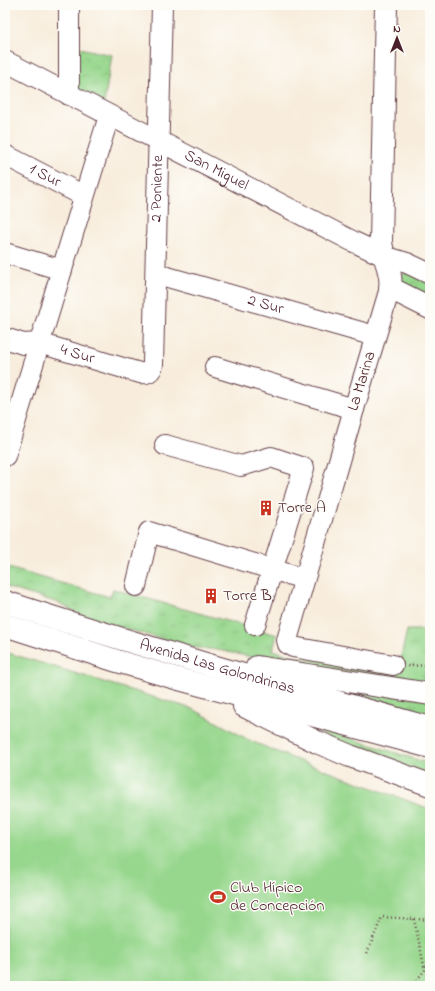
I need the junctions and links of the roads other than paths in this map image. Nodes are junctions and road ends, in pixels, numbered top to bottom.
1 (69, 5) edge
2 (162, 5) edge
3 (386, 5) edge
4 (5, 61) edge
5 (69, 95) junction
6 (109, 116) junction
7 (159, 142) junction
8 (5, 155) edge
9 (84, 196) junction
10 (5, 253) edge
11 (384, 256) junction
12 (62, 270) junction
13 (156, 274) junction
14 (430, 274) edge
15 (390, 288) junction
16 (430, 308) edge
17 (375, 336) junction
18 (5, 338) edge
19 (40, 343) junction
20 (215, 367) dead end
21 (150, 372) joint
22 (354, 409) junction
23 (10, 424) edge
24 (165, 445) dead end
25 (5, 456) edge
26 (273, 570) junction
27 (304, 579) junction
28 (136, 586) dead end
29 (5, 602) edge
30 (5, 625) edge
31 (255, 625) dead end
32 (188, 659) junction
33 (393, 665) road end
34 (209, 688) junction
35 (430, 694) edge
36 (430, 728) edge
37 (430, 747) edge
38 (430, 785) edge

1 - 5 street
2 - 7 street, 2 Poniente
3 - 11 main road, La Marina
4 - 5 street, San Miguel
5 - 6 street, San Miguel
6 - 7 street, San Miguel
6 - 9 street
7 - 11 street, San Miguel
7 - 13 street, 2 Poniente
8 - 9 street, 1 Sur
9 - 12 street
10 - 12 street
11 - 14 street, San Miguel
11 - 15 main road, La Marina
12 - 19 street
13 - 17 street, 2 Sur
13 - 21 street, 2 Poniente
15 - 16 main road
15 - 17 street, La Marina
17 - 22 street, La Marina
18 - 19 street, 4 Sur
19 - 21 street, 4 Sur
19 - 23 street
20 - 22 street
22 - 27 street, La Marina
23 - 25 street
24 - 26 street
26 - 27 street
26 - 28 street
26 - 31 street
27 - 33 street, La Marina
29 - 32 main road, Avenida Las Golondrinas
30 - 34 main road, Avenida Las Golondrinas
32 - 35 main road
32 - 36 main road, Avenida Las Golondrinas
34 - 37 main road, Avenida Las Golondrinas
34 - 38 main road

